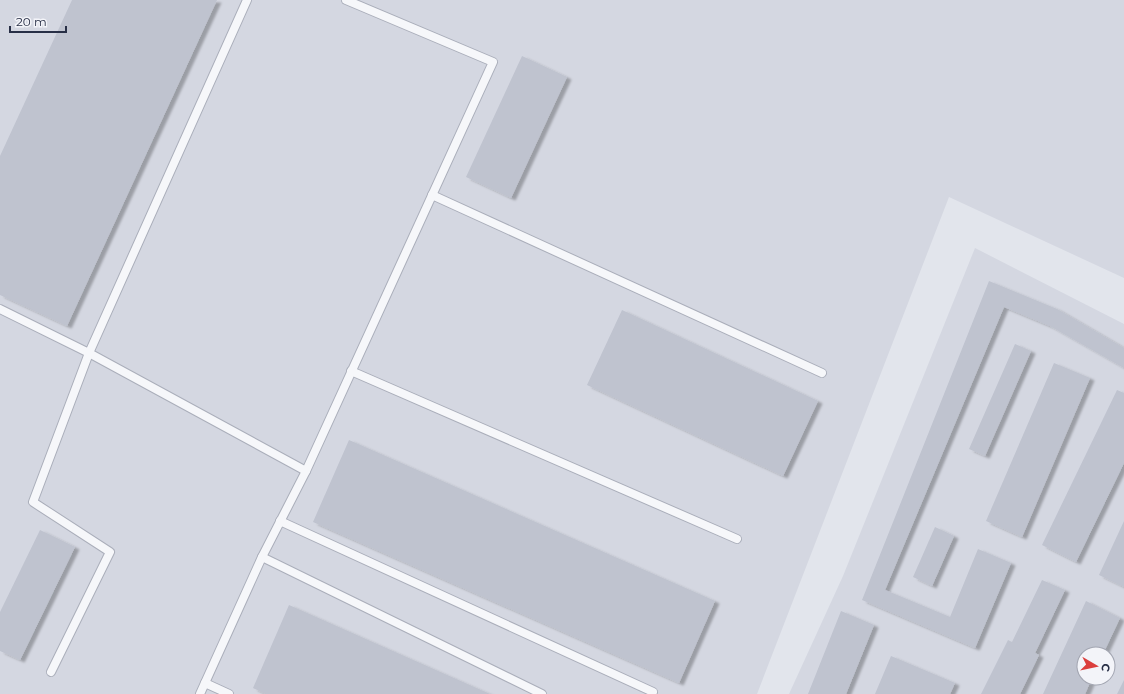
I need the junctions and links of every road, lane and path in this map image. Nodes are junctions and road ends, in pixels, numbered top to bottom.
1 (247, 0) edge
2 (346, 0) edge
3 (432, 195) junction
4 (0, 310) edge
5 (89, 352) junction
6 (351, 371) junction
7 (822, 373) dead end
8 (306, 471) junction
9 (280, 521) junction
10 (736, 539) dead end
11 (262, 557) junction
12 (51, 672) dead end
13 (205, 683) junction
14 (653, 692) dead end
15 (200, 694) edge
16 (229, 694) edge
17 (542, 694) edge

1 - 5 lane
2 - 3 lane
3 - 6 lane
3 - 7 lane
4 - 5 lane
5 - 8 lane
5 - 12 lane
6 - 8 lane
6 - 10 lane
8 - 9 lane
9 - 11 lane
9 - 14 lane
11 - 13 lane
11 - 17 lane
13 - 15 lane
13 - 16 lane

